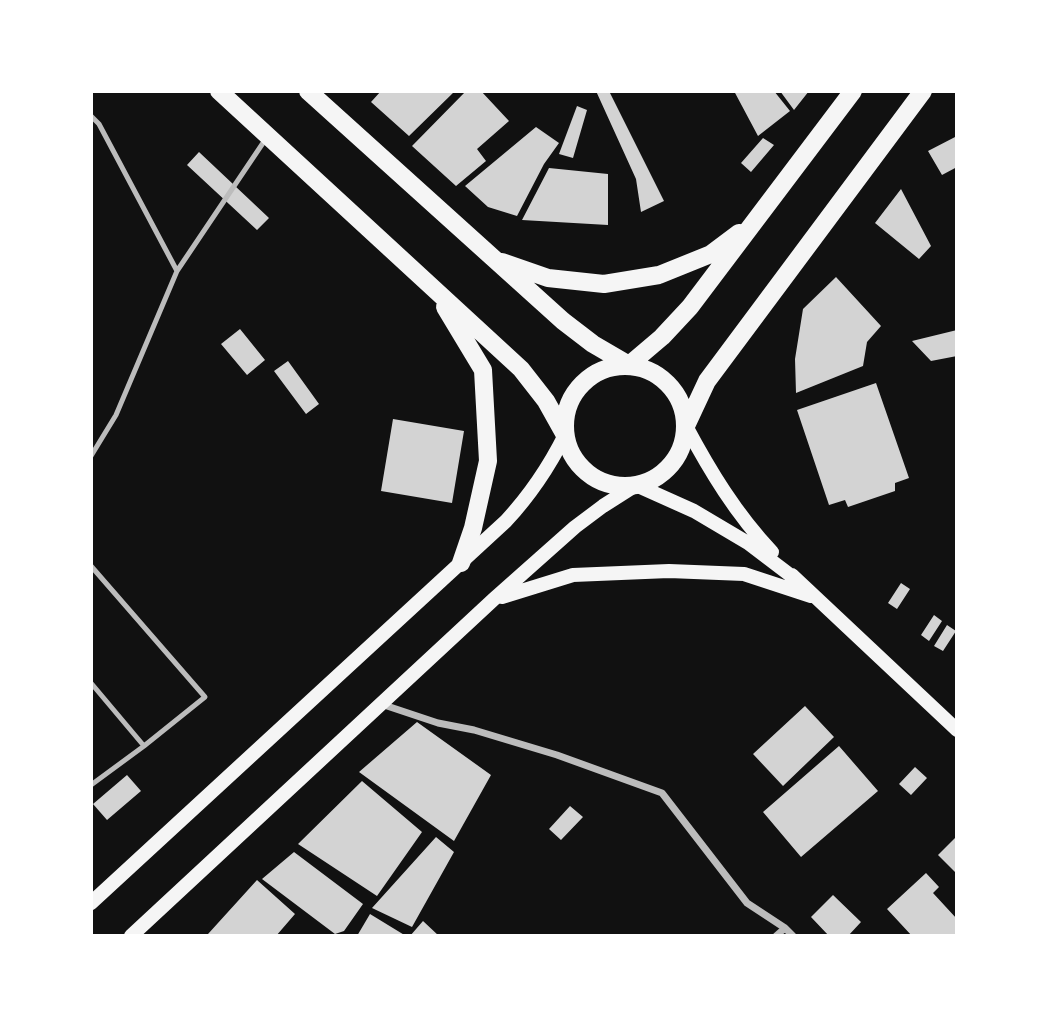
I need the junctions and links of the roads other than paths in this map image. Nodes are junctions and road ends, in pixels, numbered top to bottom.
1 (219, 91) edge
2 (308, 91) edge
3 (853, 91) edge
4 (923, 91) edge
5 (91, 116) edge
6 (268, 136) junction
7 (756, 221) junction
8 (495, 260) junction
9 (177, 271) junction
10 (434, 288) junction
11 (629, 365) junction
12 (686, 425) junction
13 (565, 435) junction
14 (91, 456) edge
15 (636, 485) junction
16 (461, 563) junction
17 (91, 566) edge
18 (798, 580) junction
19 (815, 597) junction
20 (494, 599) junction
21 (91, 683) edge
22 (381, 704) junction
23 (957, 730) edge
24 (144, 746) junction
25 (91, 785) edge
26 (91, 903) edge
27 (785, 928) junction
28 (131, 936) edge
29 (776, 936) edge
30 (793, 936) edge

1 - 6 main road
2 - 8 main road
3 - 7 main road
4 - 12 main road
5 - 9 lane
6 - 9 lane
6 - 10 main road
7 - 8 main road
7 - 11 main road
8 - 11 main road
9 - 14 lane
10 - 13 main road
10 - 16 main road
11 - 12 main road
11 - 13 main road
12 - 15 main road
12 - 18 main road
13 - 15 main road
13 - 16 main road
15 - 18 main road
15 - 20 main road
16 - 26 main road
17 - 24 lane
18 - 19 main road
19 - 20 main road
19 - 23 main road
20 - 22 main road
21 - 24 lane
22 - 27 street
22 - 28 main road
24 - 25 lane
27 - 29 street
27 - 30 street

